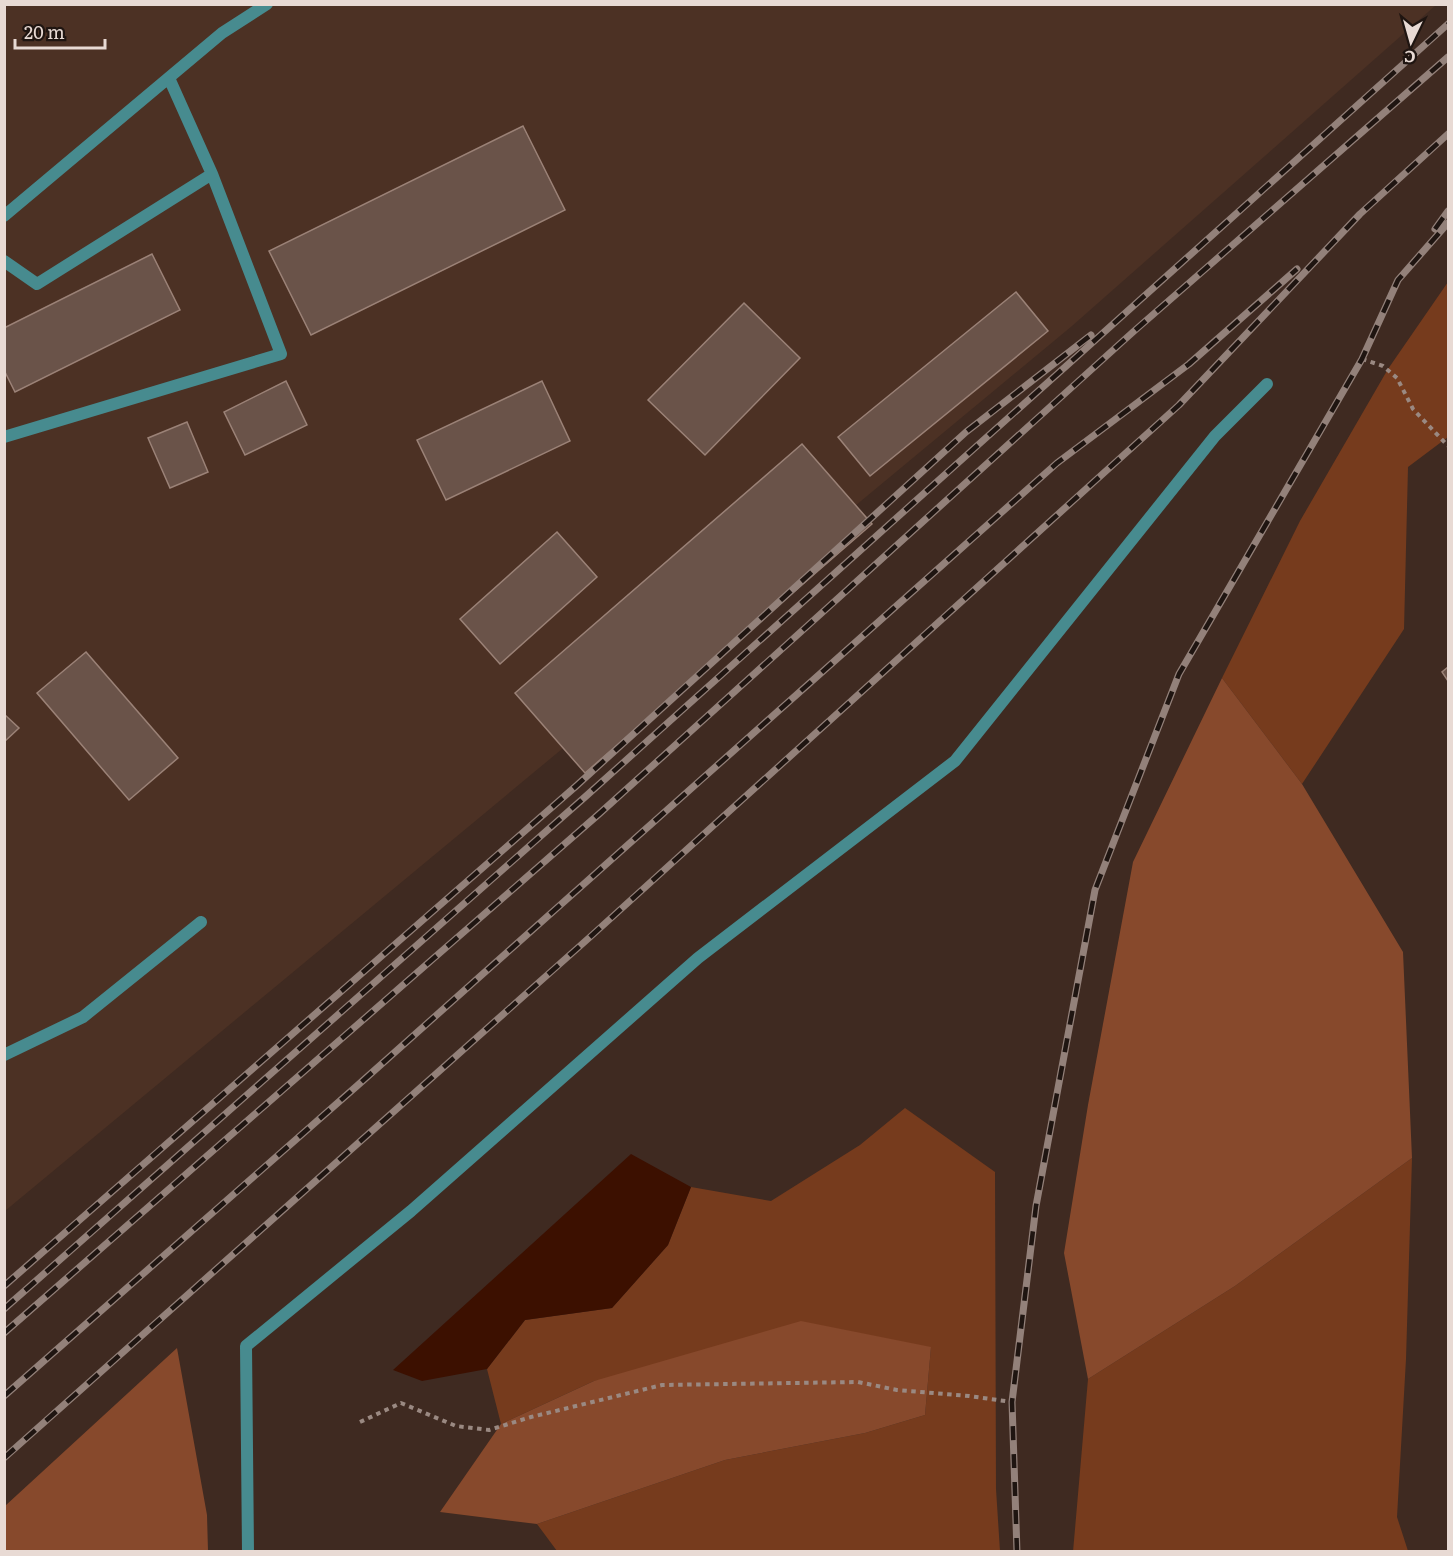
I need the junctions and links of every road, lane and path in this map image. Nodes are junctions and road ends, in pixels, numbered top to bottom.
1 (267, 4) edge
2 (169, 78) junction
3 (212, 174) junction
4 (4, 216) edge
5 (4, 261) edge
6 (1362, 359) dead end
7 (1267, 384) dead end
8 (4, 436) edge
9 (1449, 446) edge
10 (201, 922) dead end
11 (4, 1055) edge
12 (1012, 1402) dead end
13 (360, 1422) dead end
14 (248, 1551) edge

1 - 2 street
2 - 3 street
2 - 4 street
3 - 5 street
3 - 8 street
6 - 9 path
7 - 14 street
10 - 11 street
12 - 13 path

